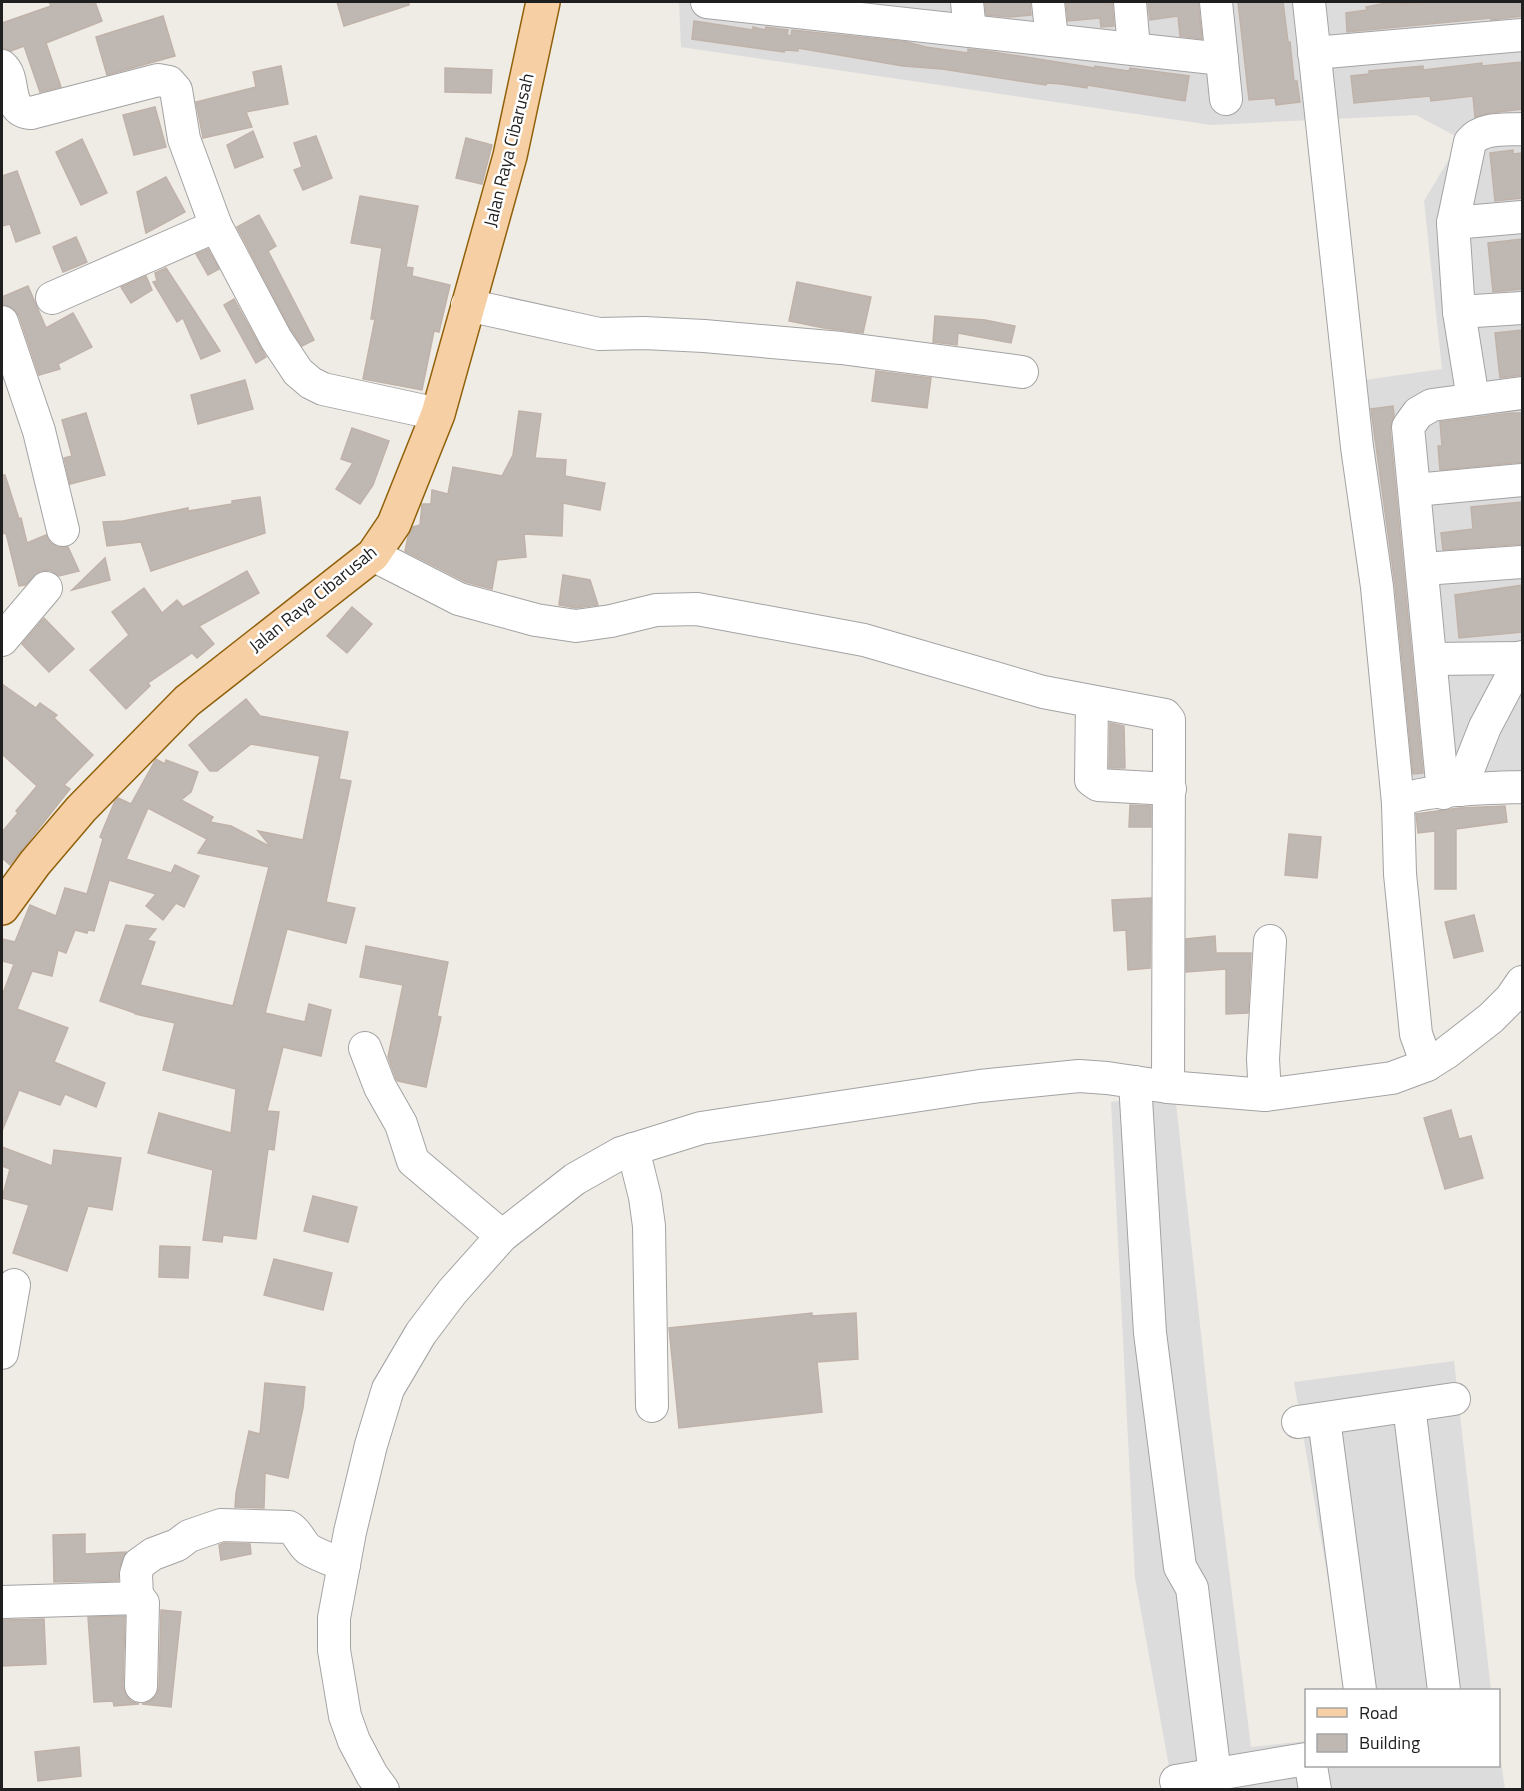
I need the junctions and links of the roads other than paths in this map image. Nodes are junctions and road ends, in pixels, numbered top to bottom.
1 (543, 2) edge
2 (718, 2) edge
3 (1048, 2) edge
4 (1130, 2) edge
5 (1216, 2) edge
6 (1309, 2) edge
7 (968, 16) edge
8 (1522, 35) edge
9 (1052, 40) junction
10 (1134, 49) junction
11 (1314, 53) junction
12 (1222, 59) junction
13 (2, 66) edge
14 (1226, 99) dead end
15 (1522, 129) edge
16 (1522, 217) edge
17 (1453, 223) junction
18 (216, 226) junction
19 (52, 298) dead end
20 (467, 305) junction
21 (1522, 308) edge
22 (1459, 312) junction
23 (2, 322) edge
24 (1022, 372) dead end
25 (1522, 393) edge
26 (1473, 399) junction
27 (438, 414) junction
28 (1522, 480) edge
29 (1415, 490) junction
30 (63, 530) dead end
31 (373, 555) junction
32 (1522, 562) edge
33 (1423, 569) junction
34 (46, 588) dead end
35 (2, 640) edge
36 (1522, 657) edge
37 (1431, 660) junction
38 (1092, 702) junction
39 (1522, 787) edge
40 (1170, 789) junction
41 (1452, 791) junction
42 (1398, 803) junction
43 (2, 908) edge
44 (1270, 941) dead end
45 (1522, 982) edge
46 (365, 1048) dead end
47 (1423, 1054) junction
48 (1168, 1073) junction
49 (1264, 1080) junction
50 (1135, 1082) junction
51 (633, 1149) junction
52 (498, 1232) junction
53 (14, 1285) dead end
54 (2, 1353) edge
55 (1454, 1399) dead end
56 (652, 1406) dead end
57 (1409, 1406) junction
58 (347, 1553) junction
59 (137, 1597) junction
60 (2, 1602) edge
61 (141, 1686) dead end
62 (1360, 1689) edge
63 (1444, 1689) edge
64 (1305, 1759) edge
65 (1311, 1767) edge
66 (1193, 1781) edge
67 (383, 1790) edge
68 (1315, 1790) edge

1 - 20 main road, Jalan Raya Cibarusah
2 - 7 street
3 - 9 street
4 - 10 street
5 - 12 street
6 - 11 street
7 - 9 street
8 - 11 street
9 - 10 street
10 - 12 street
11 - 42 street
12 - 14 street
13 - 18 street
15 - 17 street
16 - 17 street
17 - 22 street
18 - 19 street
18 - 27 street
20 - 24 street
20 - 27 main road, Jalan Raya Cibarusah
21 - 22 street
22 - 26 street
23 - 30 street
25 - 26 street
26 - 29 street
27 - 31 main road, Jalan Raya Cibarusah
28 - 29 street
29 - 33 street
31 - 38 street
31 - 43 main road, Jalan Raya Cibarusah
32 - 33 street
33 - 37 street
34 - 35 street
36 - 37 street
36 - 41 street
37 - 41 street
38 - 40 street
38 - 40 street
39 - 41 street
40 - 48 street
41 - 42 street
42 - 47 street
44 - 49 street
45 - 47 street
46 - 52 street
47 - 49 street
48 - 49 street
48 - 50 street
50 - 51 street
50 - 66 street
51 - 52 street
51 - 56 street
52 - 58 street
53 - 54 street
55 - 57 street
57 - 62 street
57 - 63 street
58 - 59 street
58 - 67 street
59 - 60 street
59 - 61 street
64 - 66 street
65 - 68 street

